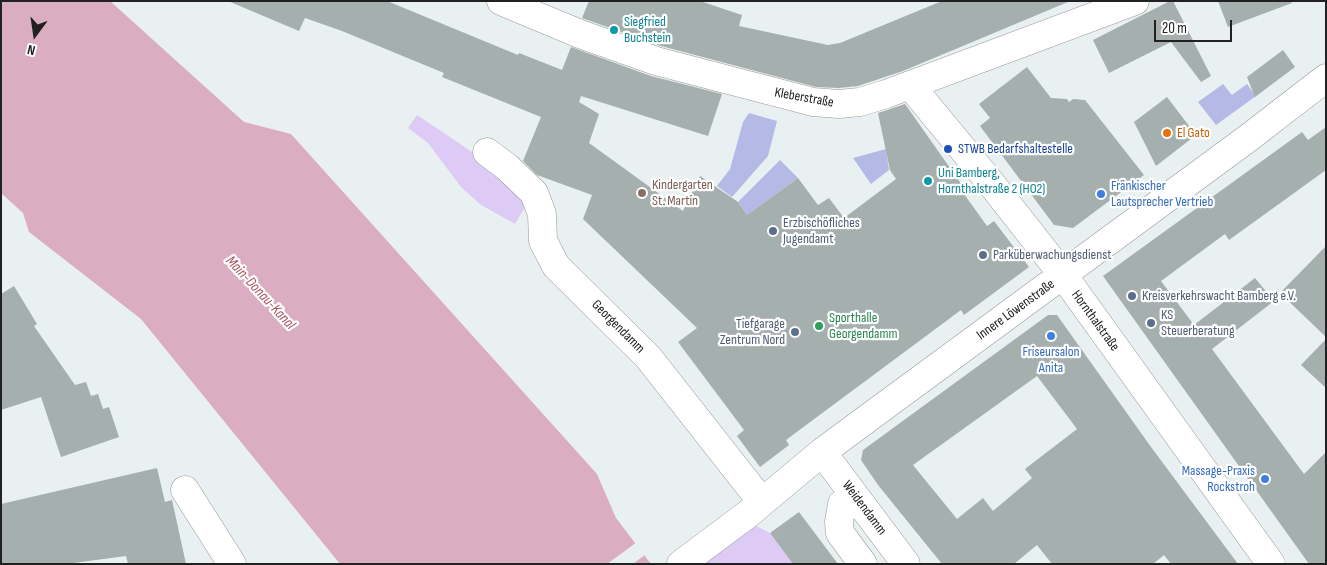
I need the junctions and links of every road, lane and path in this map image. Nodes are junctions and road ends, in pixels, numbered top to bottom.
1 (501, 1) edge
2 (1135, 1) edge
3 (1326, 78) edge
4 (910, 85) junction
5 (487, 152) dead end
6 (1062, 275) junction
7 (822, 452) junction
8 (185, 490) dead end
9 (854, 495) junction
10 (762, 502) junction
11 (232, 564) edge
12 (681, 564) edge
13 (863, 564) edge
14 (906, 564) edge
15 (1271, 564) edge

1 - 4 street, Kleberstraße
2 - 4 street, Kleberstraße
3 - 6 street, Innere Löwenstraße
4 - 6 street, Hornthalstraße
5 - 10 street, Georgendamm
6 - 7 street, Innere Löwenstraße
6 - 15 street, Hornthalstraße
7 - 9 street, Weidendamm
7 - 10 street, Innere Löwenstraße
8 - 11 street
9 - 13 street
9 - 14 street, Weidendamm
10 - 12 street, Innere Löwenstraße

